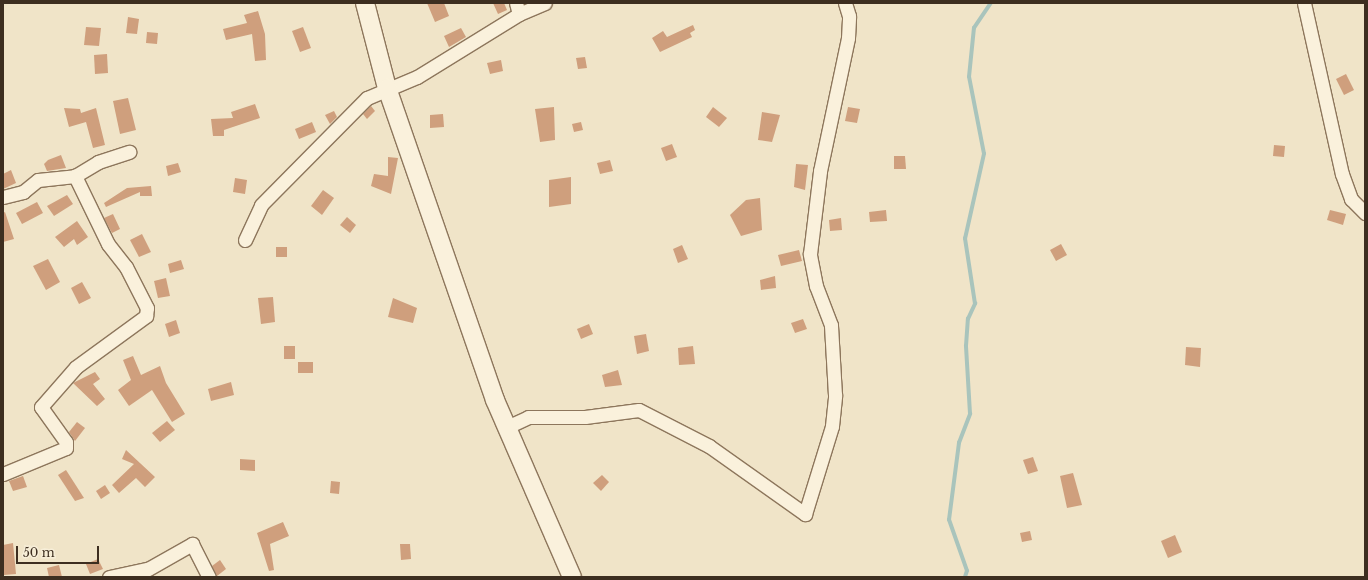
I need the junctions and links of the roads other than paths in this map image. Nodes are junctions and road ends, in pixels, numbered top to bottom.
1 (365, 3) edge
2 (545, 3) edge
3 (845, 3) edge
4 (1304, 3) edge
5 (518, 8) edge
6 (387, 88) junction
7 (129, 152) dead end
8 (75, 176) junction
9 (3, 197) edge
10 (1365, 213) edge
11 (245, 240) dead end
12 (507, 427) junction
13 (3, 474) edge
14 (109, 577) edge
15 (209, 577) edge
16 (572, 577) edge

1 - 6 street
2 - 5 street
3 - 12 street
4 - 10 street
5 - 6 street
6 - 11 street
6 - 12 street
7 - 8 street
8 - 9 street
8 - 13 street
12 - 16 street
14 - 15 street

